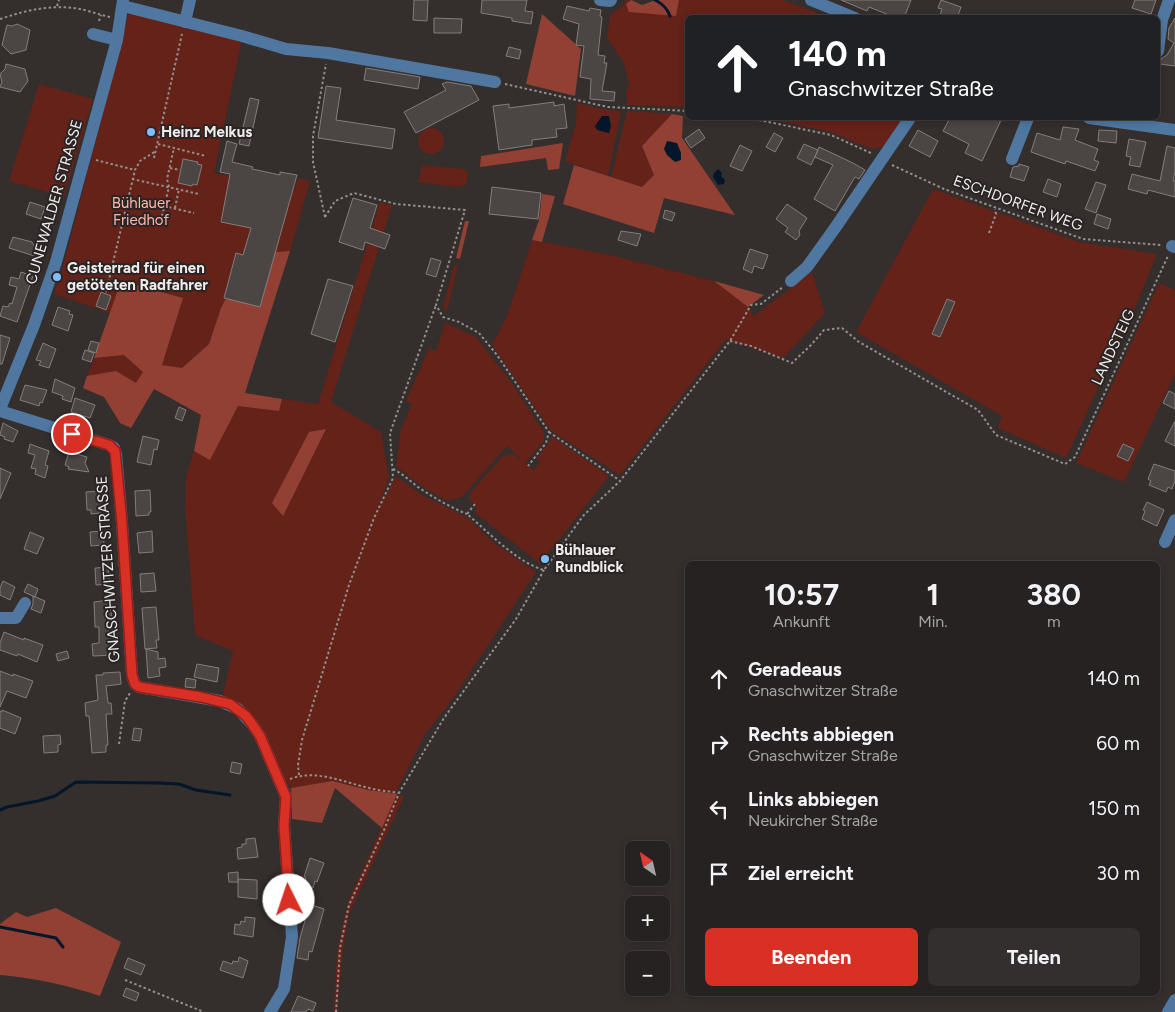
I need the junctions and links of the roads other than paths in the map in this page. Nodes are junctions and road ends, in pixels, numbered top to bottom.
1 (190, 0) edge
2 (600, 0) edge
3 (611, 0) edge
4 (811, 0) edge
5 (1170, 0) edge
6 (123, 3) edge
7 (848, 15) edge
8 (184, 28) junction
9 (93, 34) dead end
10 (1160, 36) edge
11 (117, 40) junction
12 (495, 82) road end
13 (909, 120) edge
14 (1027, 120) edge
15 (1117, 120) edge
16 (1145, 122) edge
17 (1175, 130) edge
18 (1012, 159) dead end
19 (791, 281) road end
20 (0, 410) edge
21 (1175, 520) edge
22 (1165, 542) dead end
23 (25, 603) dead end
24 (0, 618) edge
25 (1175, 1000) edge
26 (270, 1012) edge
27 (1168, 1012) edge

1 - 8 street
2 - 3 street
4 - 7 street
5 - 10 street
6 - 8 street
6 - 11 street, CUNEWALDER STRASSE
8 - 12 street
9 - 11 street
11 - 20 street, CUNEWALDER STRASSE
13 - 19 street
14 - 18 street
15 - 16 street
16 - 17 street
20 - 26 street, GNASCHWITZER STRASSE
21 - 22 street
23 - 24 street
25 - 27 street

